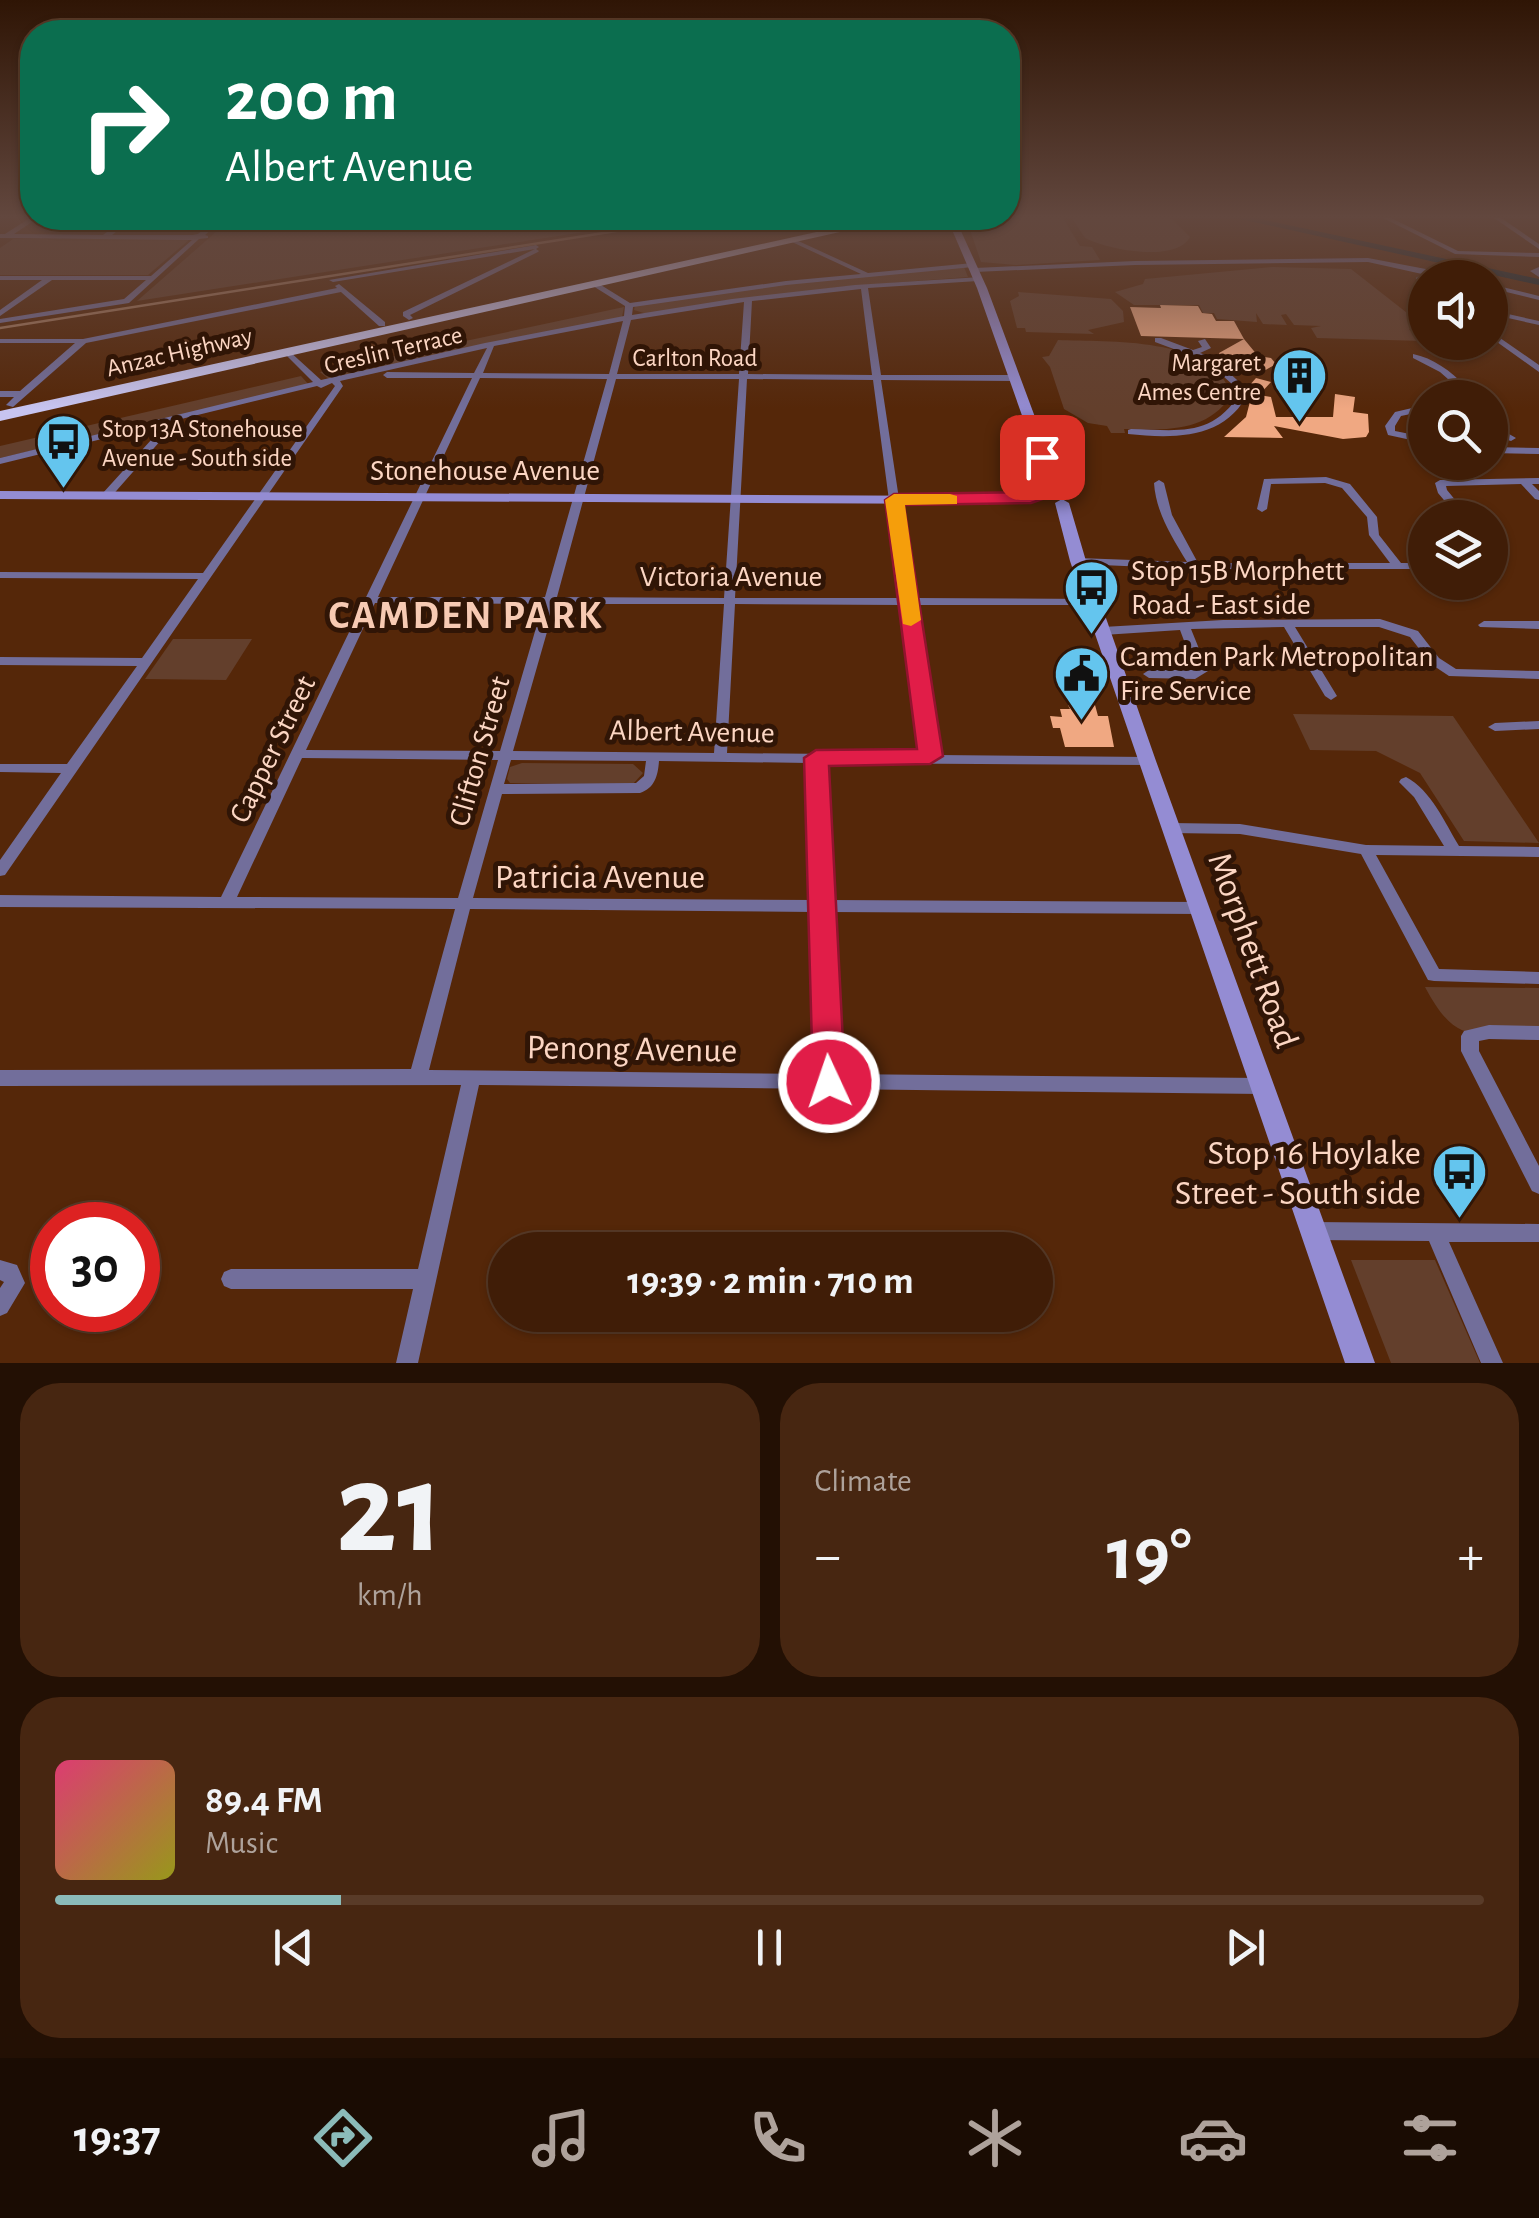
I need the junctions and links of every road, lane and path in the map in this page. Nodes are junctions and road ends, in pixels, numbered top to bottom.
1 (45, 282) edge
2 (148, 282) edge
3 (334, 282) edge
4 (473, 282) edge
5 (588, 282) edge
6 (606, 282) edge
7 (851, 282) edge
8 (857, 282) edge
9 (866, 282) edge
10 (978, 282) edge
11 (596, 284) junction
12 (343, 289) junction
13 (1508, 290) edge
14 (535, 294) junction
15 (1539, 298) edge
16 (748, 300) junction
17 (630, 305) junction
18 (1508, 316) edge
19 (0, 318) edge
20 (410, 318) junction
21 (628, 319) junction
22 (1539, 323) edge
23 (382, 324) junction
24 (334, 337) junction
25 (1158, 340) dead end
26 (0, 341) edge
27 (1202, 341) dead end
28 (83, 342) junction
29 (1508, 346) edge
30 (491, 348) junction
31 (288, 352) junction
32 (1192, 352) junction
33 (1423, 360) edge
34 (1539, 368) edge
35 (376, 372) junction
36 (479, 376) junction
37 (611, 376) junction
38 (744, 377) junction
39 (878, 378) junction
40 (1014, 378) junction
41 (1457, 380) edge
42 (336, 382) junction
43 (320, 385) junction
44 (3, 406) edge
45 (1408, 412) edge
46 (168, 421) junction
47 (1131, 432) dead end
48 (1508, 437) edge
49 (1408, 438) edge
50 (1511, 438) dead end
51 (1508, 450) edge
52 (1539, 451) edge
53 (0, 461) edge
54 (1523, 481) junction
55 (1539, 481) edge
56 (1159, 484) dead end
57 (0, 495) edge
58 (106, 496) junction
59 (262, 497) junction
60 (1539, 497) edge
61 (420, 498) junction
62 (578, 498) junction
63 (736, 499) junction
64 (1050, 499) junction
65 (894, 500) junction
66 (1450, 500) edge
67 (1262, 509) dead end
68 (1078, 561) junction
69 (1397, 565) junction
70 (1408, 565) edge
71 (1194, 566) junction
72 (0, 575) edge
73 (206, 576) junction
74 (370, 600) junction
75 (551, 601) junction
76 (728, 601) junction
77 (908, 602) junction
78 (1092, 602) junction
79 (1288, 623) junction
80 (1484, 625) dead end
81 (1533, 625) edge
82 (1185, 628) junction
83 (1103, 631) junction
84 (1539, 640) edge
85 (0, 662) edge
86 (146, 662) junction
87 (1150, 674) dead end
88 (1539, 675) edge
89 (1331, 696) dead end
90 (1539, 725) edge
91 (1495, 727) dead end
92 (296, 754) junction
93 (507, 755) junction
94 (653, 756) junction
95 (720, 756) junction
96 (930, 756) junction
97 (816, 758) junction
98 (1147, 761) junction
99 (0, 768) edge
100 (72, 769) junction
101 (1406, 782) dead end
102 (498, 789) junction
103 (1171, 828) junction
104 (1366, 850) junction
105 (1455, 851) junction
106 (1539, 852) edge
107 (0, 871) edge
108 (0, 901) edge
109 (227, 901) junction
110 (461, 906) junction
111 (821, 906) junction
112 (1200, 908) junction
113 (1539, 978) edge
114 (1539, 1032) edge
115 (418, 1077) junction
116 (0, 1078) edge
117 (471, 1079) junction
118 (829, 1082) junction
119 (1263, 1086) junction
120 (1539, 1186) edge
121 (1313, 1231) junction
122 (1435, 1232) junction
123 (1539, 1233) edge
124 (0, 1270) edge
125 (231, 1279) dead end
126 (427, 1279) junction
127 (0, 1306) edge
128 (406, 1363) edge
129 (1360, 1363) edge
130 (1492, 1363) edge

1 - 19 street
2 - 19 street
3 - 12 street
4 - 20 street
5 - 14 highway, Anzac Highway
6 - 11 highway, Anzac Highway
7 - 17 street
8 - 16 street, Creslin Terrace
9 - 39 street
10 - 40 street, Morphett Road
11 - 14 highway, Anzac Highway
11 - 17 street
12 - 23 street
12 - 28 street
13 - 15 street
14 - 20 highway, Anzac Highway
14 - 24 highway, Anzac Highway
16 - 21 street, Creslin Terrace
16 - 38 street
17 - 21 street, Clifton Street
18 - 22 street
20 - 23 highway, Anzac Highway
21 - 30 street, Creslin Terrace
21 - 37 street, Clifton Street
23 - 24 highway, Anzac Highway
24 - 31 highway, Anzac Highway
24 - 44 highway, Anzac Highway
25 - 32 street
26 - 28 street
27 - 32 street
28 - 44 street
29 - 34 street
30 - 35 street, Creslin Terrace
30 - 36 street, Capper Street
31 - 43 street
31 - 44 highway, Anzac Highway
32 - 47 street
33 - 41 street
35 - 36 street, Carlton Road
35 - 42 street, Creslin Terrace
36 - 37 street, Carlton Road
36 - 61 street, Capper Street
37 - 38 street, Carlton Road
37 - 62 street, Clifton Street
38 - 39 street, Carlton Road
38 - 63 street
39 - 40 street, Carlton Road
39 - 65 street
40 - 64 street, Morphett Road
42 - 43 street, Creslin Terrace
42 - 59 street
43 - 46 street, Creslin Terrace
45 - 49 street
46 - 53 street, Creslin Terrace
46 - 58 street
48 - 50 street
51 - 52 street
54 - 55 street
54 - 60 street
54 - 66 street
56 - 71 street
57 - 58 street, Stonehouse Avenue
58 - 59 street, Stonehouse Avenue
59 - 61 street, Stonehouse Avenue
59 - 73 street
61 - 62 street, Stonehouse Avenue
61 - 74 street, Capper Street
62 - 63 street, Stonehouse Avenue
62 - 75 street, Clifton Street
63 - 65 street, Stonehouse Avenue
63 - 76 street
64 - 65 street, Stonehouse Avenue
64 - 68 street, Morphett Road
65 - 77 street
67 - 69 street
68 - 71 street
68 - 78 street, Morphett Road
69 - 70 street
69 - 71 street
72 - 73 street
73 - 86 street
74 - 75 street, Victoria Avenue
74 - 92 street, Capper Street
75 - 76 street, Victoria Avenue
75 - 93 street, Clifton Street
76 - 77 street, Victoria Avenue
76 - 95 street
77 - 78 street, Victoria Avenue
77 - 96 street
78 - 83 street, Morphett Road
79 - 82 street
79 - 88 street
79 - 89 street
80 - 81 street
81 - 84 street
82 - 83 street
82 - 87 street
83 - 98 street, Morphett Road
85 - 86 street
86 - 100 street
90 - 91 street
92 - 93 street, Albert Avenue
92 - 109 street, Capper Street
93 - 94 street, Albert Avenue
93 - 102 street, Clifton Street
94 - 95 street, Albert Avenue
94 - 102 street
95 - 97 street, Albert Avenue
96 - 97 street, Albert Avenue
96 - 98 street, Albert Avenue
97 - 111 street
98 - 103 street, Morphett Road
99 - 100 street
100 - 107 street
101 - 105 street
102 - 110 street, Clifton Street
103 - 104 street
103 - 112 street, Morphett Road
104 - 105 street
104 - 113 street
105 - 106 street
108 - 109 street, Patricia Avenue
109 - 110 street, Patricia Avenue
110 - 111 street, Patricia Avenue
110 - 115 street, Clifton Street
111 - 112 street, Patricia Avenue
111 - 118 street
112 - 119 street, Morphett Road
114 - 120 street
115 - 116 street, Penong Avenue
115 - 117 street, Penong Avenue
117 - 118 street, Penong Avenue
117 - 126 street
118 - 119 street, Penong Avenue
119 - 121 street, Morphett Road
121 - 122 street
121 - 129 street, Morphett Road
122 - 123 street
122 - 130 street
124 - 127 street
125 - 126 street
126 - 128 street

